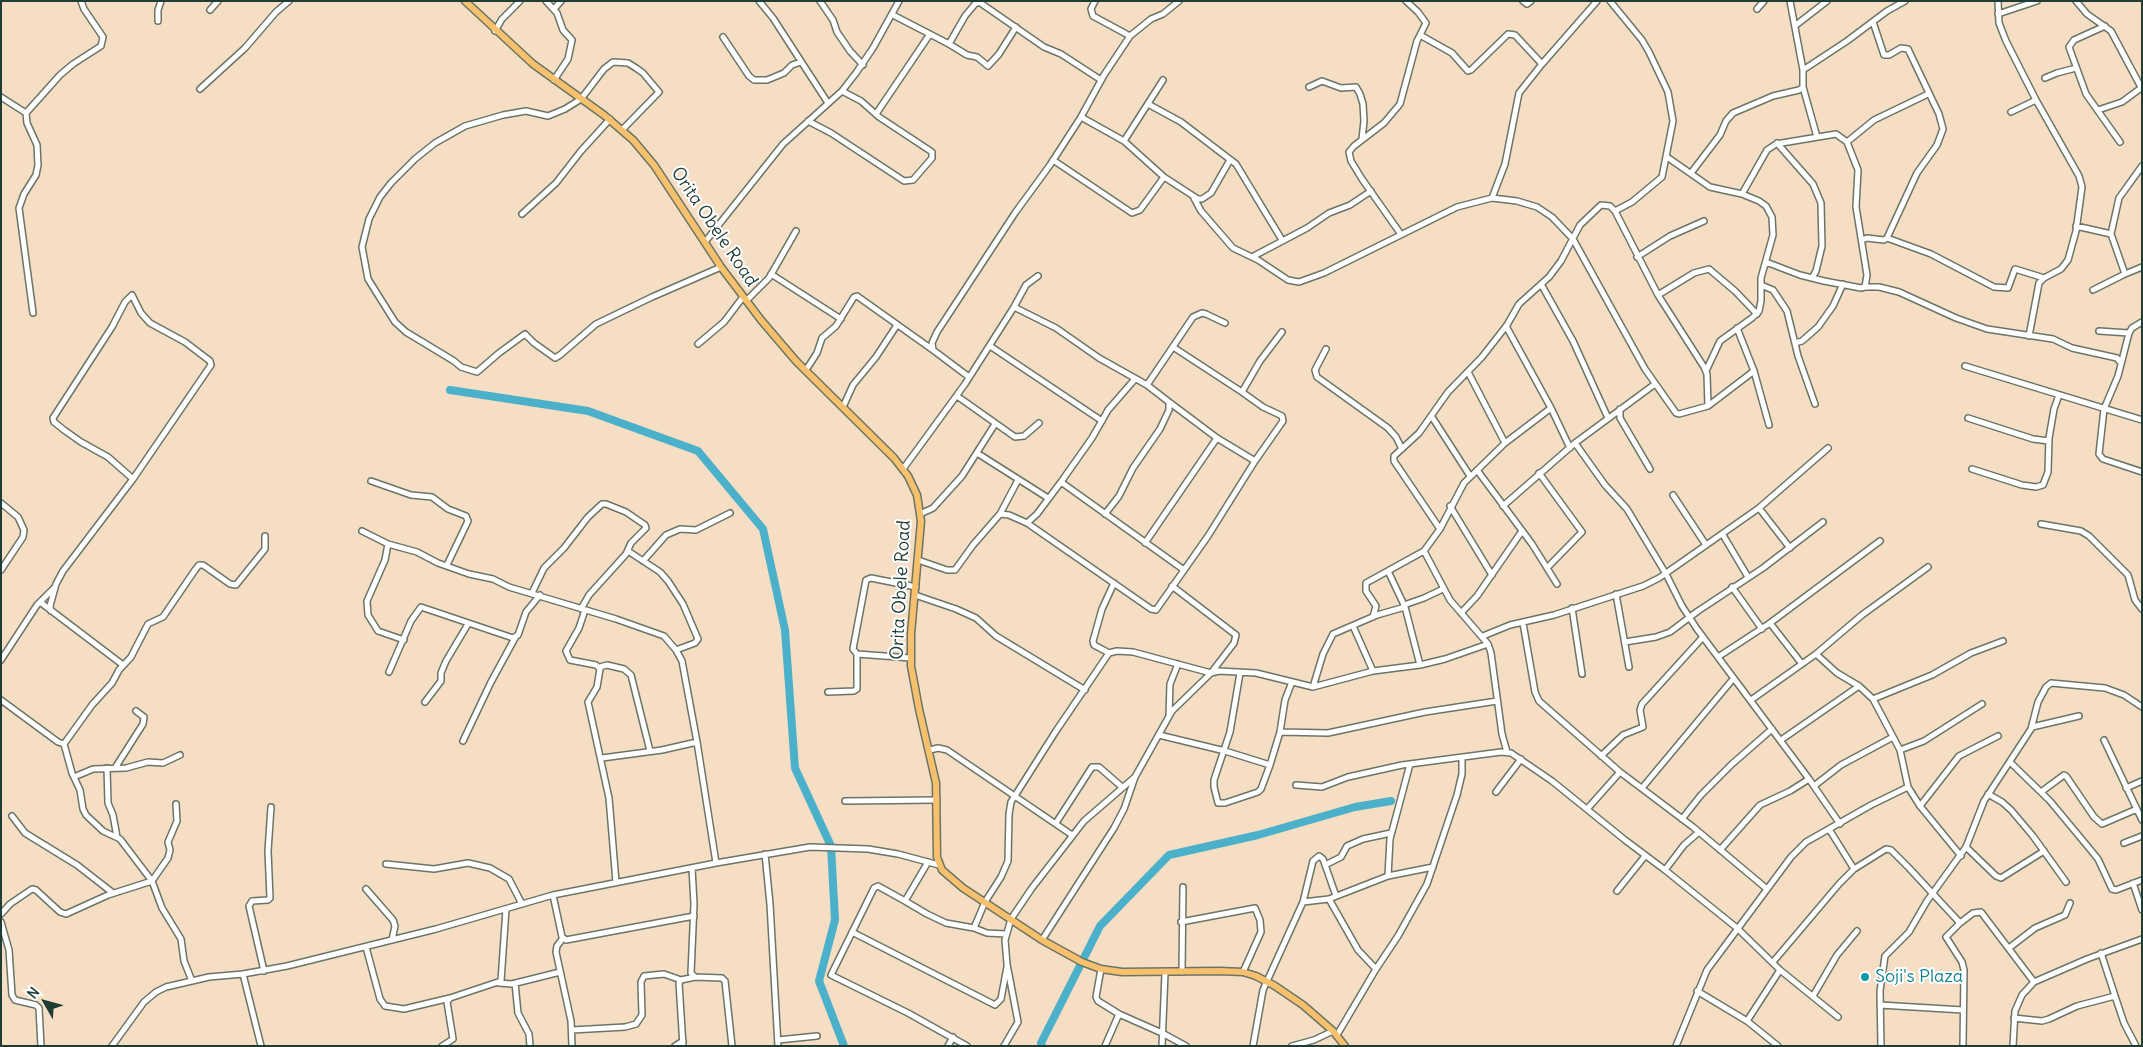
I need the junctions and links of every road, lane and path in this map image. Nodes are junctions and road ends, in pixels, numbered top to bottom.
1 (81, 1) edge
2 (161, 1) edge
3 (218, 1) edge
4 (289, 1) edge
5 (465, 1) edge
6 (520, 1) edge
7 (546, 1) edge
8 (561, 1) edge
9 (760, 1) edge
10 (820, 1) edge
11 (899, 1) edge
12 (1095, 1) edge
13 (1179, 1) edge
14 (1406, 1) edge
15 (1523, 1) edge
16 (1531, 1) edge
17 (1597, 1) edge
18 (1610, 1) edge
19 (1764, 1) edge
20 (1790, 1) edge
21 (1827, 1) edge
22 (1905, 1) edge
23 (1998, 1) edge
24 (2037, 1) edge
25 (2076, 1) edge
26 (554, 9) junction
27 (1757, 9) dead end
28 (210, 10) dead end
29 (1998, 14) junction
30 (893, 15) junction
31 (158, 21) dead end
32 (1873, 22) junction
33 (1796, 24) junction
34 (2105, 26) junction
35 (1016, 27) junction
36 (495, 31) junction
37 (930, 34) junction
38 (1420, 34) junction
39 (1130, 36) junction
40 (723, 38) dead end
41 (948, 44) junction
42 (801, 62) junction
43 (863, 64) junction
44 (1542, 64) junction
45 (2076, 68) junction
46 (1803, 70) junction
47 (2045, 78) dead end
48 (554, 80) junction
49 (1101, 80) junction
50 (1163, 80) dead end
51 (1309, 87) dead end
52 (1803, 87) junction
53 (2141, 88) edge
54 (200, 89) dead end
55 (842, 91) junction
56 (1928, 94) junction
57 (1, 97) edge
58 (581, 99) junction
59 (2036, 100) junction
60 (828, 103) junction
61 (1148, 104) junction
62 (2098, 110) junction
63 (2011, 112) dead end
64 (26, 113) junction
65 (876, 114) junction
66 (1081, 117) junction
67 (610, 120) junction
68 (808, 121) junction
69 (622, 130) junction
70 (1817, 137) junction
71 (1362, 139) junction
72 (1124, 141) junction
73 (1847, 142) junction
74 (2120, 142) dead end
75 (1777, 143) junction
76 (1667, 157) junction
77 (1054, 160) junction
78 (1230, 160) junction
79 (2142, 166) edge
80 (1691, 173) junction
81 (2139, 176) edge
82 (1164, 177) junction
83 (1371, 191) junction
84 (1742, 194) junction
85 (1194, 198) junction
86 (1492, 198) junction
87 (1615, 211) junction
88 (522, 214) dead end
89 (1704, 221) dead end
90 (2076, 226) junction
91 (796, 231) dead end
92 (1400, 233) junction
93 (2111, 234) junction
94 (1887, 238) junction
95 (1573, 239) junction
96 (1282, 240) junction
97 (1862, 240) junction
98 (705, 242) junction
99 (1252, 257) junction
100 (1638, 257) junction
101 (1766, 262) junction
102 (721, 267) junction
103 (2142, 267) edge
104 (771, 274) junction
105 (2125, 274) junction
106 (1038, 276) dead end
107 (1812, 278) junction
108 (2044, 278) junction
109 (1541, 284) junction
110 (1843, 284) junction
111 (1761, 285) junction
112 (1865, 286) junction
113 (2092, 290) dead end
114 (1658, 295) junction
115 (745, 299) junction
116 (1014, 307) junction
117 (33, 313) dead end
118 (1757, 314) junction
119 (841, 319) junction
120 (2142, 322) edge
121 (1225, 323) dead end
122 (897, 325) junction
123 (1506, 326) junction
124 (1738, 328) junction
125 (2098, 331) dead end
126 (1282, 332) dead end
127 (2130, 333) junction
128 (2029, 336) junction
129 (1794, 343) junction
130 (698, 344) dead end
131 (990, 346) junction
132 (1173, 347) junction
133 (1326, 348) dead end
134 (933, 350) junction
135 (2120, 362) junction
136 (1965, 366) dead end
137 (806, 370) junction
138 (1706, 371) junction
139 (1754, 371) junction
140 (1468, 372) junction
141 (969, 377) junction
142 (1135, 380) junction
143 (1655, 384) junction
144 (1146, 385) junction
145 (1242, 392) junction
146 (957, 396) junction
147 (2059, 396) junction
148 (1169, 402) junction
149 (1816, 404) dead end
150 (1708, 406) junction
151 (844, 407) junction
152 (1551, 408) junction
153 (1620, 409) junction
154 (2104, 409) junction
155 (1614, 414) junction
156 (1432, 417) junction
157 (1608, 418) junction
158 (1620, 418) junction
159 (1968, 418) dead end
160 (2142, 420) edge
161 (1102, 421) junction
162 (1039, 423) dead end
163 (995, 424) junction
164 (1769, 425) dead end
165 (1217, 438) junction
166 (2049, 441) junction
167 (1505, 443) junction
168 (1575, 443) junction
169 (1570, 448) junction
170 (1828, 448) dead end
171 (1402, 449) junction
172 (977, 454) junction
173 (1255, 461) junction
174 (903, 469) junction
175 (1650, 469) dead end
176 (1972, 469) dead end
177 (1476, 470) junction
178 (2142, 472) edge
179 (1539, 473) junction
180 (1470, 476) junction
181 (133, 479) junction
182 (1018, 480) junction
183 (371, 481) dead end
184 (1061, 482) junction
185 (1672, 495) dead end
186 (1048, 498) junction
187 (1, 504) edge
188 (1450, 506) junction
189 (1504, 506) junction
190 (1759, 508) junction
191 (730, 513) dead end
192 (920, 514) junction
193 (1000, 514) junction
194 (1105, 514) junction
195 (1823, 522) dead end
196 (1027, 523) junction
197 (2041, 524) dead end
198 (1440, 529) junction
199 (362, 531) dead end
200 (1522, 531) junction
201 (1723, 535) junction
202 (265, 536) dead end
203 (1880, 541) dead end
204 (388, 544) junction
205 (1145, 544) junction
206 (1706, 545) junction
207 (1790, 548) junction
208 (628, 552) junction
209 (1424, 552) junction
210 (918, 560) junction
211 (643, 561) junction
212 (447, 565) junction
213 (1548, 568) junction
214 (1928, 568) dead end
215 (1, 570) edge
216 (1184, 570) junction
217 (1388, 572) junction
218 (1666, 574) junction
219 (1492, 575) junction
220 (1748, 577) junction
221 (1114, 583) junction
222 (1557, 584) dead end
223 (55, 586) junction
224 (916, 586) junction
225 (1172, 586) junction
226 (1732, 587) junction
227 (1443, 589) junction
228 (532, 593) junction
229 (1616, 594) junction
230 (540, 595) junction
231 (915, 595) junction
232 (40, 602) junction
233 (1404, 606) junction
234 (1572, 608) junction
235 (583, 609) junction
236 (2142, 609) edge
237 (52, 610) junction
238 (1461, 613) junction
239 (1372, 617) junction
240 (1689, 618) junction
241 (1523, 622) junction
242 (1770, 623) junction
243 (468, 624) junction
244 (1353, 626) junction
245 (1762, 628) junction
246 (1483, 636) junction
247 (515, 638) junction
248 (1703, 638) junction
249 (404, 640) junction
250 (2003, 641) dead end
251 (1625, 642) junction
252 (1488, 644) junction
253 (676, 650) junction
254 (1109, 653) junction
255 (857, 654) junction
256 (1816, 654) junction
257 (1718, 657) junction
258 (911, 658) junction
259 (1, 660) edge
260 (1178, 664) junction
261 (1802, 664) junction
262 (123, 665) junction
263 (1420, 665) junction
264 (600, 667) junction
265 (1629, 667) dead end
266 (1373, 670) junction
267 (389, 672) dead end
268 (1211, 672) junction
269 (1240, 673) junction
270 (1582, 674) dead end
271 (1733, 679) junction
272 (1292, 682) junction
273 (1859, 686) junction
274 (1313, 687) junction
275 (1085, 690) junction
276 (828, 692) dead end
277 (1873, 699) junction
278 (1, 700) edge
279 (1750, 700) junction
280 (1497, 701) junction
281 (425, 702) dead end
282 (1982, 704) dead end
283 (2142, 707) edge
284 (136, 710) dead end
285 (1168, 716) junction
286 (2078, 716) dead end
287 (2032, 727) junction
288 (1772, 729) junction
289 (1280, 732) junction
290 (1159, 735) junction
291 (1998, 736) dead end
292 (1893, 737) junction
293 (462, 740) dead end
294 (1780, 740) junction
295 (2104, 740) dead end
296 (697, 742) junction
297 (64, 744) junction
298 (930, 750) junction
299 (1900, 750) junction
300 (650, 751) junction
301 (1224, 751) junction
302 (1507, 752) junction
303 (180, 755) dead end
304 (1602, 756) junction
305 (602, 758) junction
306 (1462, 758) junction
307 (1521, 759) junction
308 (2010, 762) junction
309 (1410, 764) junction
310 (1270, 765) junction
311 (107, 768) junction
312 (115, 768) junction
313 (1620, 772) junction
314 (74, 777) junction
315 (1135, 777) junction
316 (1809, 779) junction
317 (2142, 781) edge
318 (1296, 785) dead end
319 (1814, 786) junction
320 (1122, 787) junction
321 (1908, 787) junction
322 (1642, 788) junction
323 (2126, 788) junction
324 (1496, 792) dead end
325 (2041, 792) junction
326 (1988, 794) junction
327 (1015, 798) junction
328 (937, 800) junction
329 (845, 801) dead end
330 (176, 804) dead end
331 (1920, 806) junction
332 (271, 807) dead end
333 (1588, 808) junction
334 (2137, 809) junction
335 (12, 816) dead end
336 (1682, 818) junction
337 (2142, 820) edge
338 (1056, 823) junction
339 (1840, 824) junction
340 (1830, 830) junction
341 (1699, 832) junction
342 (1391, 833) junction
343 (1072, 835) junction
344 (2142, 836) edge
345 (117, 837) junction
346 (2124, 843) dead end
347 (1966, 847) junction
348 (1720, 850) junction
349 (2044, 851) junction
350 (764, 854) junction
351 (1645, 856) junction
352 (1961, 856) junction
353 (928, 862) junction
354 (716, 863) junction
355 (386, 864) dead end
356 (939, 865) junction
357 (1325, 865) junction
358 (1433, 866) junction
359 (692, 868) junction
360 (1854, 869) junction
361 (1665, 870) junction
362 (1388, 876) junction
363 (2142, 880) edge
364 (152, 881) junction
365 (616, 882) junction
366 (2066, 882) dead end
367 (2134, 883) junction
368 (1183, 887) dead end
369 (366, 888) dead end
370 (1767, 889) junction
371 (1618, 891) dead end
372 (113, 893) junction
373 (1933, 893) junction
374 (553, 895) junction
375 (1336, 896) junction
376 (1329, 899) junction
377 (905, 901) junction
378 (985, 902) junction
379 (1303, 902) junction
380 (2070, 903) dead end
381 (522, 904) junction
382 (506, 909) junction
383 (2142, 910) edge
384 (1, 914) edge
385 (694, 916) junction
386 (1011, 919) junction
387 (1, 922) edge
388 (1181, 922) junction
389 (1960, 923) junction
390 (974, 928) junction
391 (1737, 928) junction
392 (1857, 931) dead end
393 (852, 932) junction
394 (1006, 934) junction
395 (563, 938) junction
396 (2142, 939) edge
397 (392, 940) junction
398 (1042, 940) junction
399 (366, 947) junction
400 (2009, 948) junction
401 (2101, 953) junction
402 (1773, 962) junction
403 (1008, 964) junction
404 (9, 965) junction
405 (1, 966) edge
406 (1101, 969) junction
407 (1376, 969) junction
408 (1780, 970) junction
409 (264, 971) junction
410 (560, 972) junction
411 (1182, 972) junction
412 (1243, 972) junction
413 (1165, 973) junction
414 (243, 974) junction
415 (695, 977) junction
416 (682, 980) junction
417 (192, 981) junction
418 (1267, 981) junction
419 (2034, 982) junction
420 (500, 983) junction
421 (515, 984) junction
422 (1697, 991) junction
423 (1813, 996) junction
424 (2115, 996) junction
425 (450, 998) junction
426 (1880, 1005) junction
427 (1963, 1010) junction
428 (1120, 1014) junction
429 (1838, 1017) dead end
430 (2014, 1018) junction
431 (1747, 1021) junction
432 (572, 1030) junction
433 (1162, 1033) junction
434 (1335, 1033) junction
435 (817, 1036) dead end
436 (953, 1038) junction
437 (778, 1043) edge
438 (683, 1044) edge
439 (41, 1046) edge
440 (112, 1046) edge
441 (260, 1046) edge
442 (442, 1046) edge
443 (530, 1046) edge
444 (572, 1046) edge
445 (675, 1046) edge
446 (732, 1046) edge
447 (948, 1046) edge
448 (967, 1046) edge
449 (1004, 1046) edge
450 (1105, 1046) edge
451 (1162, 1046) edge
452 (1186, 1046) edge
453 (1253, 1046) edge
454 (1292, 1046) edge
455 (1345, 1046) edge
456 (1676, 1046) edge
457 (1778, 1046) edge
458 (1881, 1046) edge
459 (1963, 1046) edge
460 (2013, 1046) edge
461 (2136, 1046) edge

1 - 64 street
2 - 31 street
3 - 28 street
4 - 54 street
5 - 36 main road, Orita Obele Road
6 - 36 street
7 - 26 street
8 - 26 street
9 - 42 street
10 - 43 street
11 - 30 street
12 - 39 street
13 - 39 street
14 - 38 street
15 - 16 street
17 - 44 street
18 - 76 street
19 - 27 street
20 - 33 street
21 - 33 street
22 - 32 street
23 - 29 street
24 - 29 street
25 - 34 street
26 - 48 street
29 - 59 street
30 - 37 street
30 - 43 street
32 - 46 street
32 - 56 street
33 - 46 street
34 - 45 street
34 - 53 street
35 - 41 street
35 - 41 street
35 - 49 street
36 - 48 main road, Orita Obele Road
37 - 41 street
37 - 65 street
38 - 44 street
38 - 71 street
39 - 49 street
40 - 42 street
42 - 60 street
43 - 55 street
44 - 86 street
45 - 47 street
45 - 62 street
46 - 52 street
48 - 58 main road, Orita Obele Road
49 - 66 street
50 - 61 street
51 - 71 street
52 - 70 street
52 - 80 street
53 - 62 street
55 - 60 street
55 - 65 street
56 - 73 street
56 - 94 street
57 - 64 street
58 - 67 main road, Orita Obele Road
58 - 69 street
58 - 102 street
59 - 63 street
59 - 90 street
60 - 68 street
61 - 72 street
61 - 78 street
62 - 74 street
64 - 117 street
65 - 68 street
66 - 72 street
66 - 77 street
67 - 69 main road, Orita Obele Road
67 - 88 street
68 - 98 street
69 - 98 main road, Orita Obele Road
70 - 73 street
70 - 75 street
71 - 83 street
72 - 82 street
73 - 97 street
75 - 84 street
75 - 107 street
76 - 80 street
76 - 87 street
77 - 82 street
77 - 134 street
78 - 85 street
78 - 96 street
79 - 81 street
80 - 84 street
81 - 93 street
82 - 85 street
83 - 92 street
83 - 96 street
84 - 101 street
85 - 99 street
86 - 92 street
86 - 95 street
87 - 95 street
87 - 100 street
89 - 100 street
90 - 93 street
90 - 108 street
91 - 104 street
92 - 99 street
93 - 105 street
94 - 97 street
94 - 108 street
95 - 109 street
95 - 143 street
96 - 99 street
97 - 112 street
98 - 102 main road, Orita Obele Road
100 - 114 street
101 - 107 street
101 - 111 street
102 - 115 main road, Orita Obele Road
103 - 105 street
104 - 115 street
104 - 119 street
105 - 113 street
106 - 116 street
107 - 110 street
108 - 128 street
109 - 123 street
109 - 157 street
110 - 112 street
110 - 129 street
111 - 118 street
111 - 129 street
112 - 128 street
114 - 118 street
114 - 138 street
115 - 130 street
115 - 137 main road, Orita Obele Road
116 - 131 street
116 - 142 street
118 - 124 street
119 - 122 street
119 - 137 street
120 - 127 street
121 - 132 street
122 - 134 street
122 - 151 street
123 - 140 street
123 - 152 street
124 - 138 street
124 - 139 street
125 - 127 street
126 - 145 street
127 - 135 street
128 - 135 street
129 - 149 street
131 - 141 street
131 - 161 street
132 - 144 street
132 - 145 street
133 - 171 street
134 - 141 street
135 - 154 street
136 - 147 street
137 - 151 main road, Orita Obele Road
138 - 150 street
139 - 150 street
139 - 164 street
140 - 156 street
140 - 167 street
141 - 146 street
142 - 144 street
142 - 161 street
143 - 150 street
143 - 153 street
144 - 148 street
145 - 173 street
146 - 163 street
146 - 174 street
147 - 154 street
147 - 166 street
148 - 165 street
148 - 194 street
151 - 174 main road, Orita Obele Road
152 - 167 street
152 - 169 street
153 - 155 street
153 - 158 street
154 - 160 street
154 - 178 street
155 - 157 street
155 - 158 street
156 - 171 street
156 - 180 street
157 - 168 street
158 - 175 street
159 - 166 street
161 - 184 street
162 - 163 street
163 - 172 street
165 - 173 street
165 - 205 street
166 - 176 street
167 - 177 street
168 - 169 street
168 - 218 street
169 - 179 street
170 - 190 street
171 - 198 street
172 - 182 street
172 - 192 street
173 - 216 street
174 - 192 main road, Orita Obele Road
177 - 180 street
177 - 189 street
179 - 189 street
179 - 213 street
180 - 188 street
181 - 181 street
181 - 223 street
182 - 186 street
182 - 193 street
183 - 212 street
184 - 186 street
184 - 194 street
185 - 206 street
186 - 196 street
187 - 215 street
188 - 198 street
188 - 219 street
189 - 200 street
190 - 201 street
190 - 207 street
191 - 211 street
192 - 210 main road, Orita Obele Road
193 - 196 street
193 - 210 street
194 - 205 street
195 - 207 street
196 - 221 street
197 - 236 street
198 - 209 street
199 - 204 street
200 - 213 street
200 - 219 street
201 - 206 street
201 - 220 street
202 - 262 street
203 - 242 street
204 - 212 street
204 - 249 street
205 - 216 street
206 - 218 street
207 - 220 street
208 - 211 street
208 - 228 street
208 - 235 street
209 - 217 street
209 - 227 street
210 - 224 main road, Orita Obele Road
211 - 253 street
212 - 228 street
213 - 222 street
214 - 256 street
216 - 225 street
217 - 233 street
217 - 239 street
218 - 229 street
218 - 240 street
219 - 238 street
220 - 226 street
221 - 225 street
221 - 254 street
223 - 232 street
223 - 237 street
224 - 231 main road, Orita Obele Road
224 - 255 street
225 - 268 street
226 - 240 street
226 - 245 street
227 - 233 street
227 - 238 street
228 - 230 street
229 - 234 street
229 - 251 street
230 - 235 street
230 - 247 street
231 - 258 main road, Orita Obele Road
231 - 275 street
232 - 237 street
232 - 259 street
233 - 239 street
233 - 263 street
234 - 241 street
234 - 270 street
235 - 253 street
235 - 264 street
237 - 262 street
238 - 246 street
239 - 244 street
240 - 248 street
240 - 251 street
241 - 246 street
241 - 304 street
242 - 245 street
242 - 261 street
243 - 247 street
243 - 249 street
243 - 281 street
244 - 266 street
244 - 274 street
245 - 257 street
246 - 252 street
247 - 293 street
248 - 257 street
248 - 304 street
249 - 267 street
250 - 277 street
251 - 265 street
252 - 263 street
252 - 280 street
253 - 296 street
254 - 260 street
254 - 275 street
255 - 258 street
255 - 276 street
256 - 261 street
256 - 273 street
257 - 271 street
258 - 298 main road, Orita Obele Road
260 - 268 street
260 - 285 street
261 - 279 street
262 - 297 street
263 - 266 street
264 - 300 street
264 - 305 street
266 - 274 street
268 - 269 street
268 - 285 street
269 - 272 street
269 - 301 street
271 - 279 street
271 - 322 street
272 - 274 street
272 - 289 street
273 - 277 street
273 - 294 street
275 - 327 street
277 - 292 street
278 - 297 street
279 - 288 street
280 - 289 street
280 - 302 street
282 - 299 street
283 - 287 street
284 - 312 street
285 - 290 street
286 - 287 street
287 - 308 street
288 - 294 street
288 - 336 street
289 - 310 street
290 - 301 street
290 - 315 street
291 - 331 street
292 - 299 street
292 - 319 street
294 - 316 street
295 - 323 street
296 - 300 street
296 - 354 street
297 - 314 street
298 - 327 street
298 - 328 main road, Orita Obele Road
299 - 321 street
300 - 305 street
301 - 310 street
301 - 310 street
302 - 306 street
302 - 307 street
303 - 312 street
304 - 313 street
305 - 365 street
306 - 309 street
306 - 358 street
307 - 324 street
307 - 333 street
308 - 325 street
308 - 326 street
309 - 318 street
309 - 342 street
311 - 312 street
311 - 314 street
311 - 345 street
313 - 322 street
313 - 333 street
314 - 345 street
315 - 320 street
315 - 398 street
316 - 319 street
316 - 348 street
317 - 323 street
319 - 339 street
320 - 338 street
320 - 343 street
321 - 331 street
321 - 339 street
322 - 336 street
323 - 334 street
325 - 334 street
325 - 367 street
326 - 347 street
326 - 349 street
327 - 338 street
327 - 378 street
328 - 329 street
328 - 356 main road, Orita Obele Road
330 - 364 street
331 - 352 street
332 - 409 street
333 - 351 street
334 - 337 street
335 - 372 street
336 - 341 street
338 - 343 street
339 - 340 street
340 - 360 street
340 - 370 street
341 - 348 street
341 - 361 street
342 - 357 street
342 - 362 street
343 - 386 street
344 - 346 street
345 - 364 street
347 - 349 street
347 - 352 street
348 - 370 street
349 - 366 street
350 - 353 street
350 - 354 street
350 - 437 street
351 - 361 street
351 - 371 street
352 - 373 street
353 - 356 street
353 - 377 street
354 - 359 street
355 - 381 street
356 - 378 main road
357 - 375 street
357 - 379 street
358 - 362 street
358 - 407 street
359 - 365 street
359 - 385 street
360 - 373 street
360 - 402 street
361 - 391 street
362 - 375 street
363 - 367 street
364 - 372 street
364 - 417 street
365 - 374 street
367 - 383 street
368 - 388 street
369 - 397 street
370 - 391 street
372 - 384 street
373 - 389 street
373 - 426 street
374 - 381 street
374 - 395 street
375 - 376 street
376 - 379 street
376 - 407 street
377 - 390 street
377 - 393 street
378 - 386 main road
378 - 390 street
379 - 418 street
380 - 400 street
381 - 382 street
382 - 397 street
382 - 420 street
385 - 395 street
385 - 415 street
386 - 394 street
386 - 398 main road
387 - 404 street
388 - 411 street
388 - 412 street
389 - 400 street
389 - 427 street
390 - 394 street
391 - 402 street
391 - 422 street
392 - 423 street
393 - 403 street
393 - 436 street
394 - 403 street
395 - 410 street
396 - 401 street
397 - 399 street
398 - 406 main road
399 - 409 street
399 - 425 street
400 - 419 street
401 - 419 street
401 - 424 street
402 - 408 street
403 - 449 street
404 - 405 street
404 - 439 street
406 - 413 main road
406 - 428 street
407 - 434 street
408 - 423 street
408 - 431 street
409 - 414 street
410 - 421 street
410 - 432 street
411 - 412 main road
411 - 413 main road
412 - 418 main road
413 - 433 street
414 - 417 street
414 - 441 street
415 - 416 street
415 - 446 street
416 - 432 street
416 - 438 street
417 - 440 street
418 - 434 main road
418 - 453 street
419 - 430 street
420 - 421 street
420 - 425 street
421 - 443 street
422 - 431 street
422 - 456 street
423 - 429 street
424 - 430 street
424 - 461 street
425 - 442 street
426 - 427 street
426 - 458 street
427 - 459 street
428 - 433 street
428 - 450 street
430 - 460 street
431 - 457 street
432 - 444 street
433 - 451 street
433 - 452 street
434 - 454 street
434 - 455 main road
435 - 437 street
436 - 447 street
436 - 448 street
438 - 445 street

